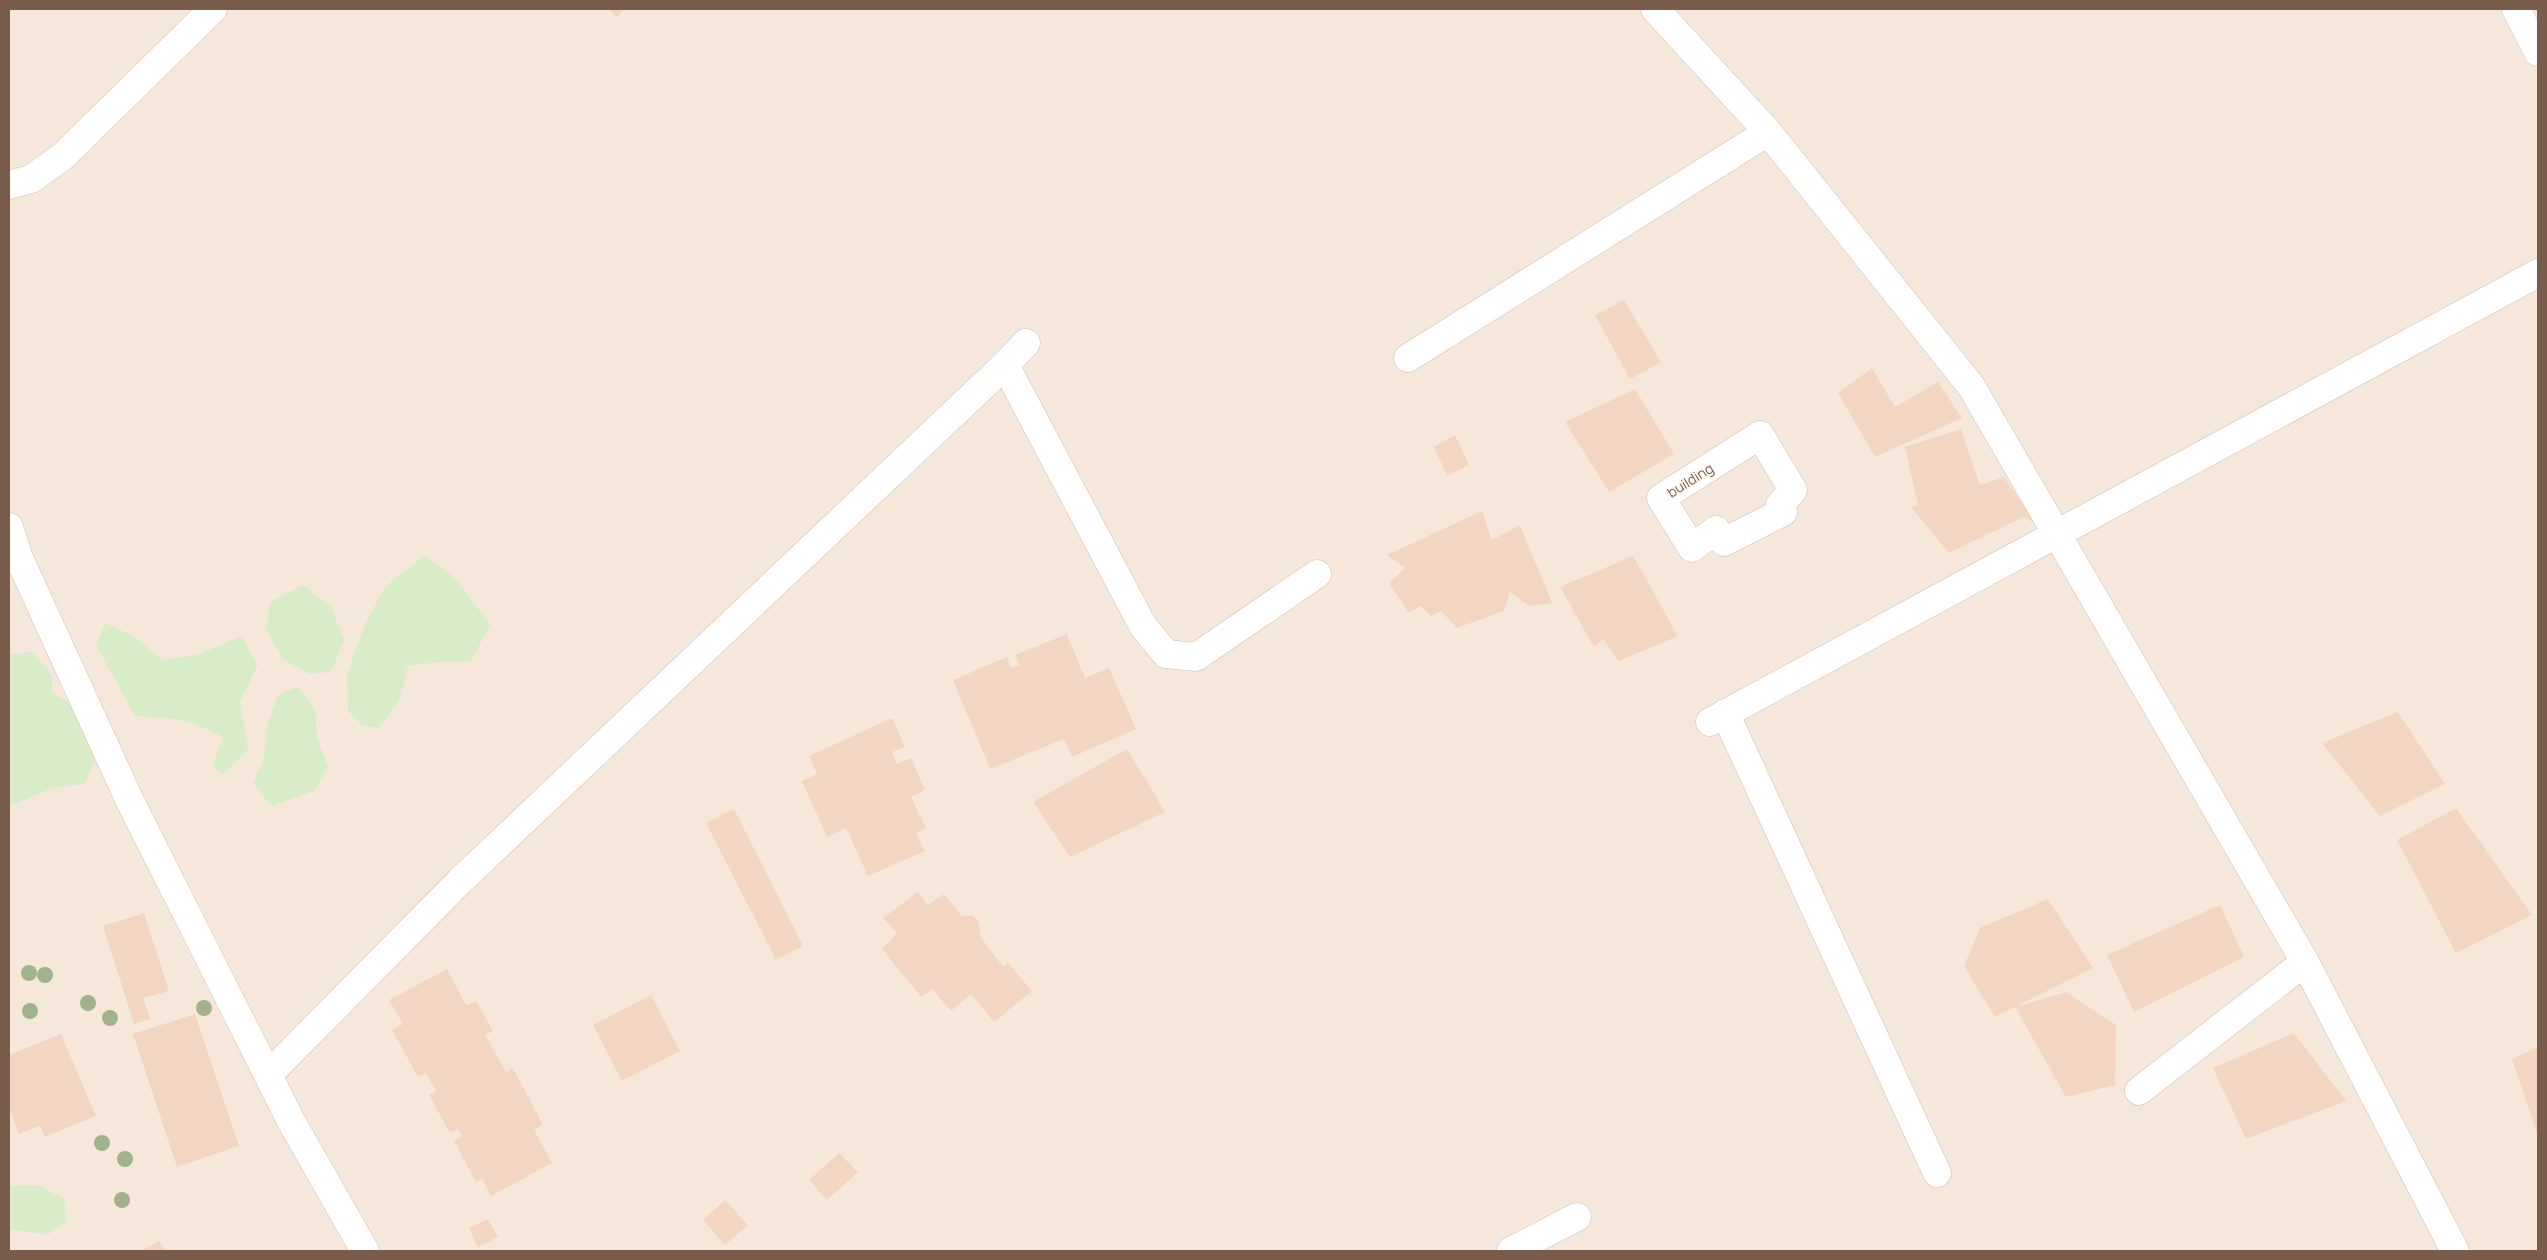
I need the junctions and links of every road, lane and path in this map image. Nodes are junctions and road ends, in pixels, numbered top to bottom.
1 (212, 9) edge
2 (1655, 9) edge
3 (2516, 9) edge
4 (2538, 52) edge
5 (1768, 132) junction
6 (9, 185) edge
7 (2538, 274) edge
8 (1026, 343) dead end
9 (1408, 358) dead end
10 (1005, 365) junction
11 (1783, 512) joint
12 (9, 527) edge
13 (2057, 534) junction
14 (1317, 574) dead end
15 (2305, 962) junction
16 (269, 1074) junction
17 (2139, 1091) dead end
18 (1937, 1173) dead end
19 (1576, 1217) dead end
20 (365, 1251) edge
21 (1511, 1251) edge
22 (2455, 1251) edge

1 - 6 street
2 - 5 street
3 - 4 street
5 - 9 street
5 - 13 street
7 - 13 street
8 - 10 street
10 - 14 street
10 - 16 street
11 - 11 street, building
12 - 16 street
13 - 15 street
13 - 18 street
15 - 17 street
15 - 22 street
16 - 20 street
19 - 21 street

